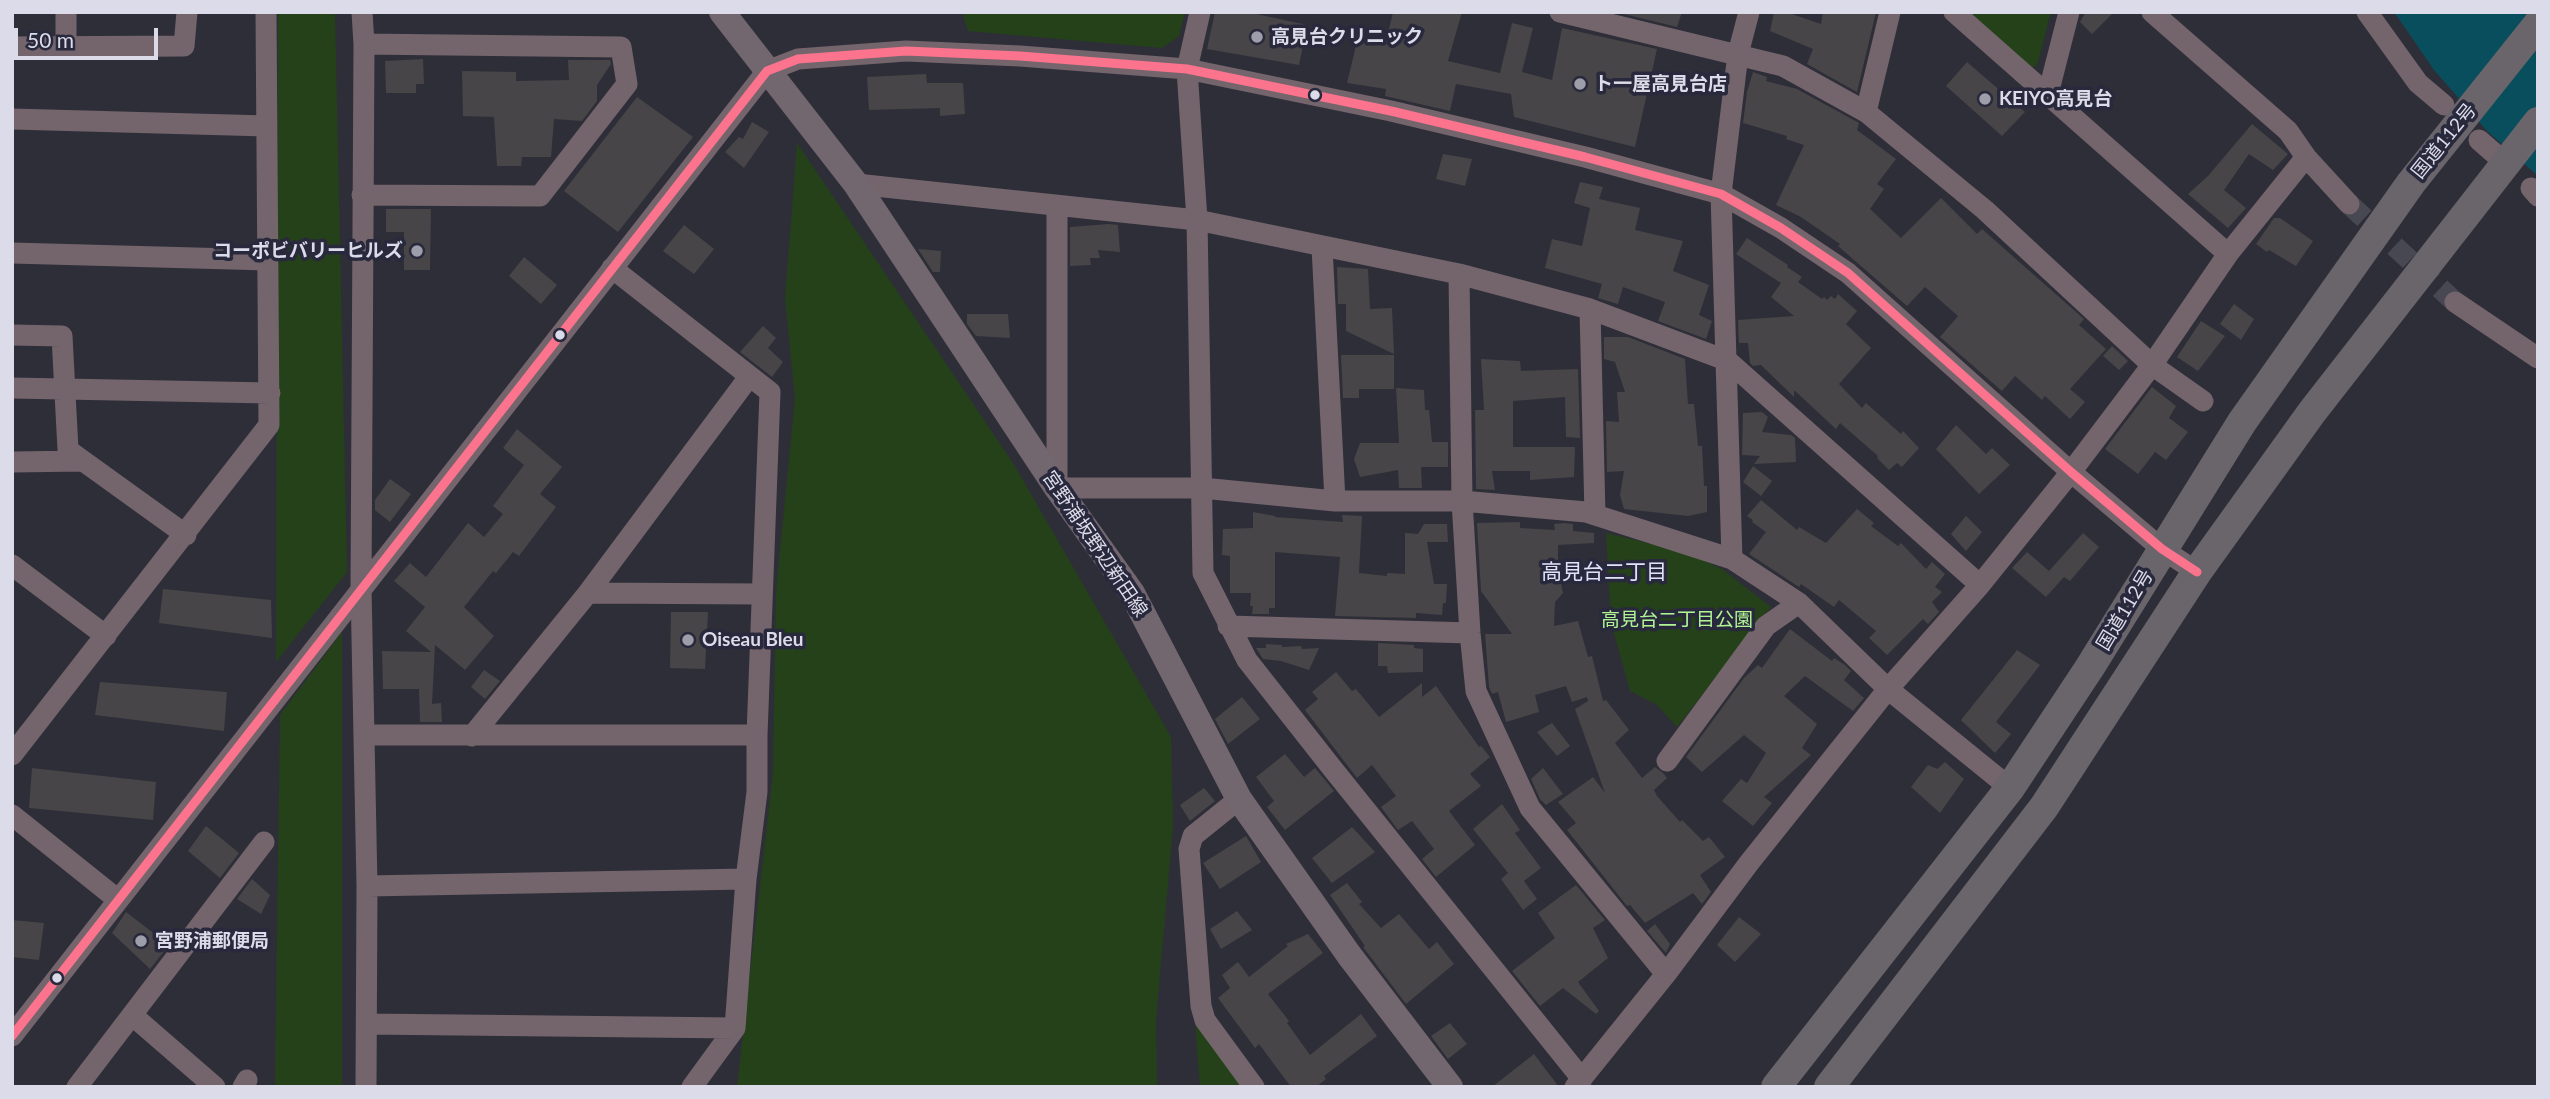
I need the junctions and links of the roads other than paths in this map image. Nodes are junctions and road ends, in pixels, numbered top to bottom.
1 (66, 12) edge
2 (187, 12) edge
3 (266, 12) edge
4 (362, 12) edge
5 (722, 12) edge
6 (1200, 12) edge
7 (1560, 12) edge
8 (1749, 12) edge
9 (1890, 12) edge
10 (1954, 12) edge
11 (2069, 12) edge
12 (2152, 12) edge
13 (2367, 12) edge
14 (1616, 19) edge
15 (2538, 24) edge
16 (364, 44) junction
17 (12, 47) edge
18 (66, 47) junction
19 (1738, 54) junction
20 (1187, 69) junction
21 (767, 71) junction
22 (2048, 94) junction
23 (2444, 105) dead end
24 (1866, 112) junction
25 (12, 119) edge
26 (2538, 122) edge
27 (267, 126) junction
28 (2306, 157) junction
29 (856, 184) junction
30 (1721, 194) junction
31 (362, 195) junction
32 (2349, 204) tunnel mouth
33 (1057, 207) junction
34 (1197, 220) junction
35 (1322, 247) junction
36 (12, 253) edge
37 (2228, 254) junction
38 (268, 260) junction
39 (611, 268) junction
40 (1459, 274) junction
41 (2455, 302) tunnel mouth
42 (1590, 309) junction
43 (12, 335) edge
44 (2538, 358) edge
45 (1728, 361) junction
46 (2152, 365) junction
47 (749, 377) junction
48 (12, 388) edge
49 (64, 388) junction
50 (270, 393) junction
51 (2203, 401) dead end
52 (83, 461) junction
53 (12, 462) edge
54 (2071, 472) junction
55 (1057, 488) junction
56 (1202, 488) junction
57 (1335, 501) junction
58 (1462, 501) junction
59 (1594, 515) junction
60 (186, 535) junction
61 (2162, 549) junction
62 (1732, 559) junction
63 (12, 565) edge
64 (2197, 572) junction
65 (1980, 585) junction
66 (362, 588) junction
67 (588, 593) junction
68 (761, 594) junction
69 (1799, 603) junction
70 (1228, 626) junction
71 (1470, 633) junction
72 (106, 636) junction
73 (1888, 689) junction
74 (19, 733) edge
75 (364, 734) junction
76 (757, 735) junction
77 (472, 736) junction
78 (12, 755) edge
79 (1667, 761) dead end
80 (2010, 788) junction
81 (1240, 799) junction
82 (12, 815) edge
83 (264, 842) dead end
84 (746, 879) junction
85 (367, 886) junction
86 (117, 899) junction
87 (1666, 974) junction
88 (132, 1015) junction
89 (367, 1024) junction
90 (734, 1028) junction
91 (12, 1036) edge
92 (1578, 1083) edge
93 (1837, 1083) edge
94 (77, 1087) edge
95 (215, 1087) edge
96 (366, 1087) edge
97 (692, 1087) edge
98 (1254, 1087) edge
99 (1450, 1087) edge
100 (1776, 1087) edge

1 - 18 street
2 - 18 street
3 - 27 street
4 - 16 street
5 - 21 main road, 宮野浦坂野辺新田線
6 - 20 street
7 - 14 street
8 - 19 street
9 - 24 street
10 - 22 street
11 - 22 street
12 - 28 street
13 - 23 street
14 - 19 street
15 - 61 highway, 国道112号
16 - 31 street
16 - 31 street
17 - 18 street
19 - 24 street
19 - 30 street
20 - 21 street
20 - 30 street
20 - 34 street
21 - 29 main road, 宮野浦坂野辺新田線
21 - 39 street
22 - 37 street
24 - 46 street
25 - 27 street
26 - 64 highway, 国道112号
27 - 38 street
28 - 32 street
28 - 37 street
29 - 33 street
29 - 55 main road, 宮野浦坂野辺新田線
30 - 45 street
30 - 54 street
31 - 66 street
33 - 34 street
33 - 55 street
34 - 35 street
34 - 56 street
35 - 40 street
35 - 57 street
36 - 38 street
37 - 46 street
38 - 50 street
39 - 47 street
39 - 66 street
40 - 42 street
40 - 58 street
41 - 44 street
42 - 45 street
42 - 59 street
43 - 49 street
45 - 62 street
45 - 65 street
46 - 51 street
46 - 54 street
47 - 67 street
47 - 68 street
48 - 49 street
49 - 50 street
49 - 52 street
50 - 60 street
52 - 53 street
52 - 60 street
54 - 61 street
54 - 65 street
55 - 56 street
55 - 81 main road, 宮野浦坂野辺新田線
56 - 57 street
56 - 70 street
57 - 58 street
58 - 59 street
58 - 71 street
59 - 62 street
60 - 72 street
61 - 64 street
61 - 80 highway, 国道112号
62 - 69 street
63 - 72 street
64 - 93 highway, 国道112号
65 - 73 street
66 - 75 street
66 - 86 street
67 - 68 street
67 - 77 street
68 - 76 street
69 - 73 street
69 - 79 street
70 - 71 street
70 - 92 street
71 - 87 street
72 - 74 street
73 - 80 street
73 - 87 street
74 - 78 street
75 - 77 street
75 - 85 street
76 - 77 street
76 - 84 street
80 - 100 highway, 国道112号
81 - 98 street
81 - 99 main road, 宮野浦坂野辺新田線
82 - 86 street
83 - 88 street
84 - 85 street
84 - 90 street
85 - 89 street
86 - 91 street
87 - 92 street
88 - 94 street
88 - 95 street
89 - 90 street
89 - 96 street
90 - 97 street

